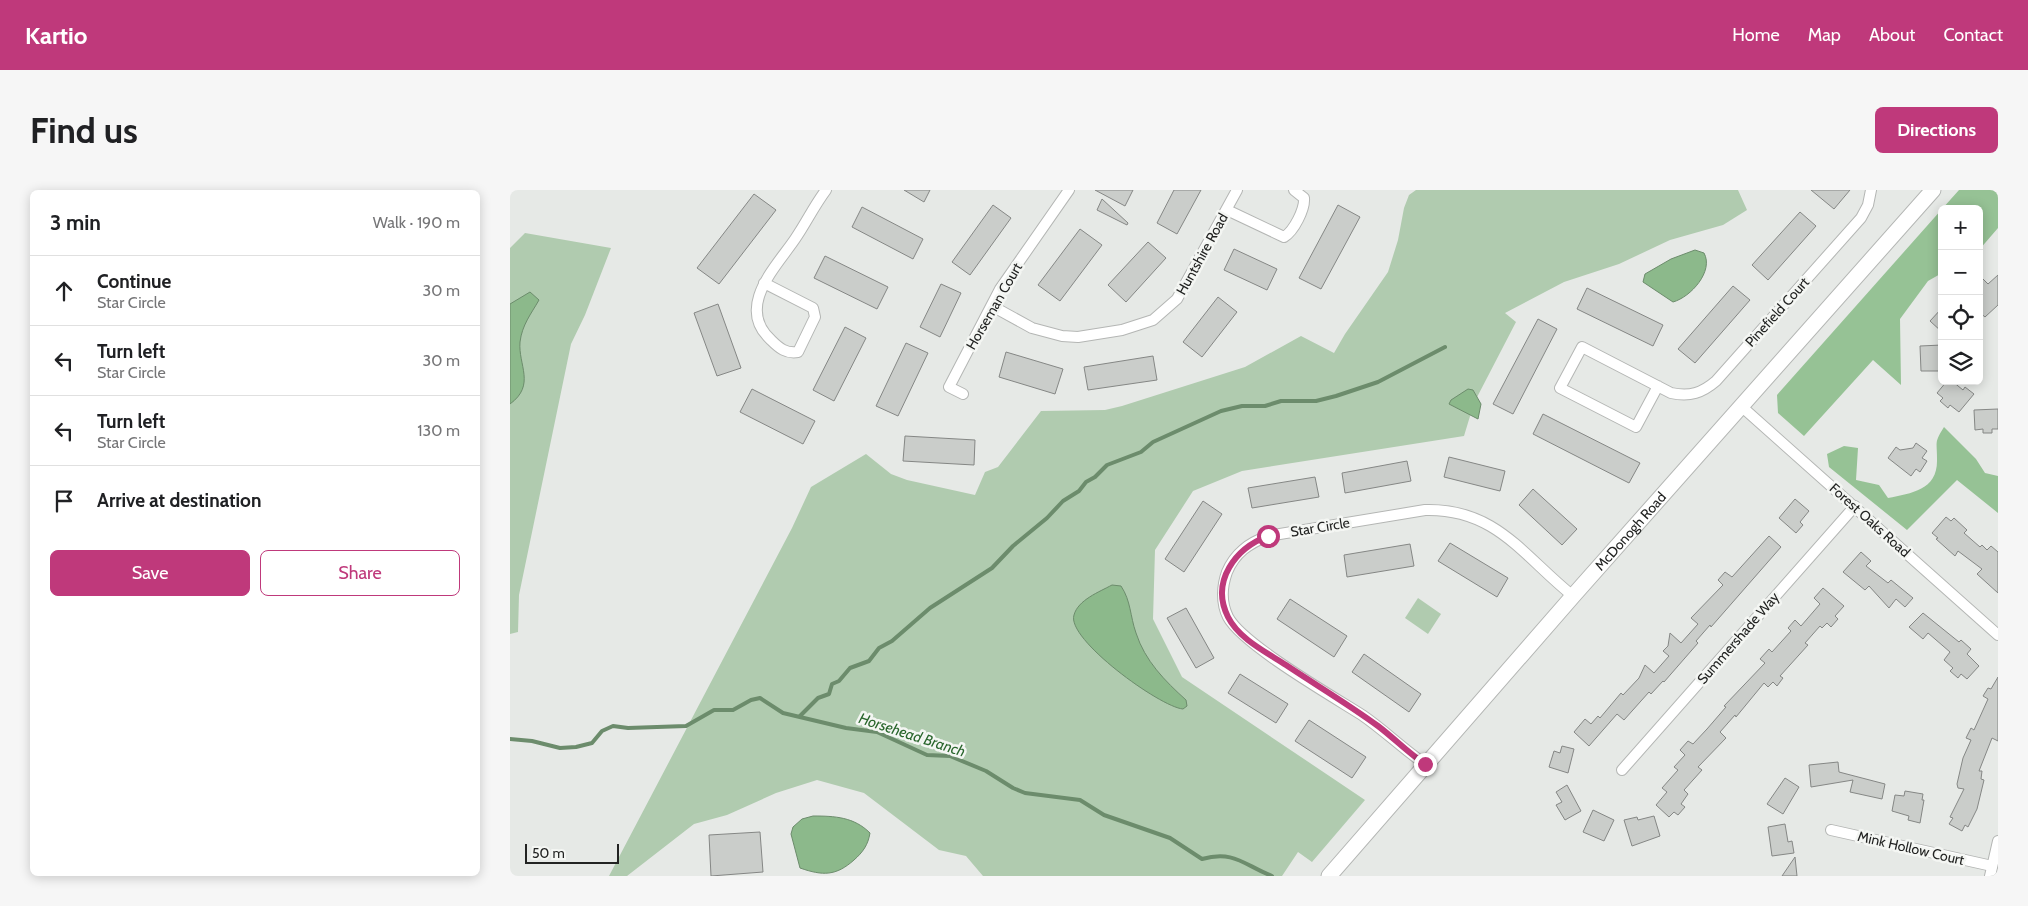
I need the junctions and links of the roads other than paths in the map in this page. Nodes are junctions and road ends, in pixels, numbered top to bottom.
1 (826, 190) edge
2 (1069, 190) edge
3 (1237, 190) edge
4 (1294, 190) edge
5 (1871, 190) edge
6 (1933, 190) edge
7 (1227, 210) junction
8 (764, 283) junction
9 (992, 306) junction
10 (1658, 386) junction
11 (963, 394) dead end
12 (1741, 406) junction
13 (1855, 506) junction
14 (1573, 596) junction
15 (1998, 635) edge
16 (1425, 764) junction
17 (1622, 770) dead end
18 (1831, 830) dead end
19 (1998, 841) edge
20 (1991, 871) edge
21 (1329, 876) edge

1 - 8 street
2 - 9 street, Horseman Court
3 - 7 street, Huntshire Road
4 - 7 street
5 - 10 street, Pinefield Court
6 - 12 main road, McDonogh Road
7 - 9 street, Huntshire Road
8 - 8 street
9 - 11 street, Horseman Court
10 - 10 street, Pinefield Court
12 - 13 street, Forest Oaks Road
12 - 14 main road, McDonogh Road
13 - 15 street, Forest Oaks Road
13 - 17 street, Summershade Way
14 - 16 main road, McDonogh Road
14 - 16 street, Star Circle
16 - 21 main road, McDonogh Road
18 - 20 street, Mink Hollow Court
19 - 20 street

